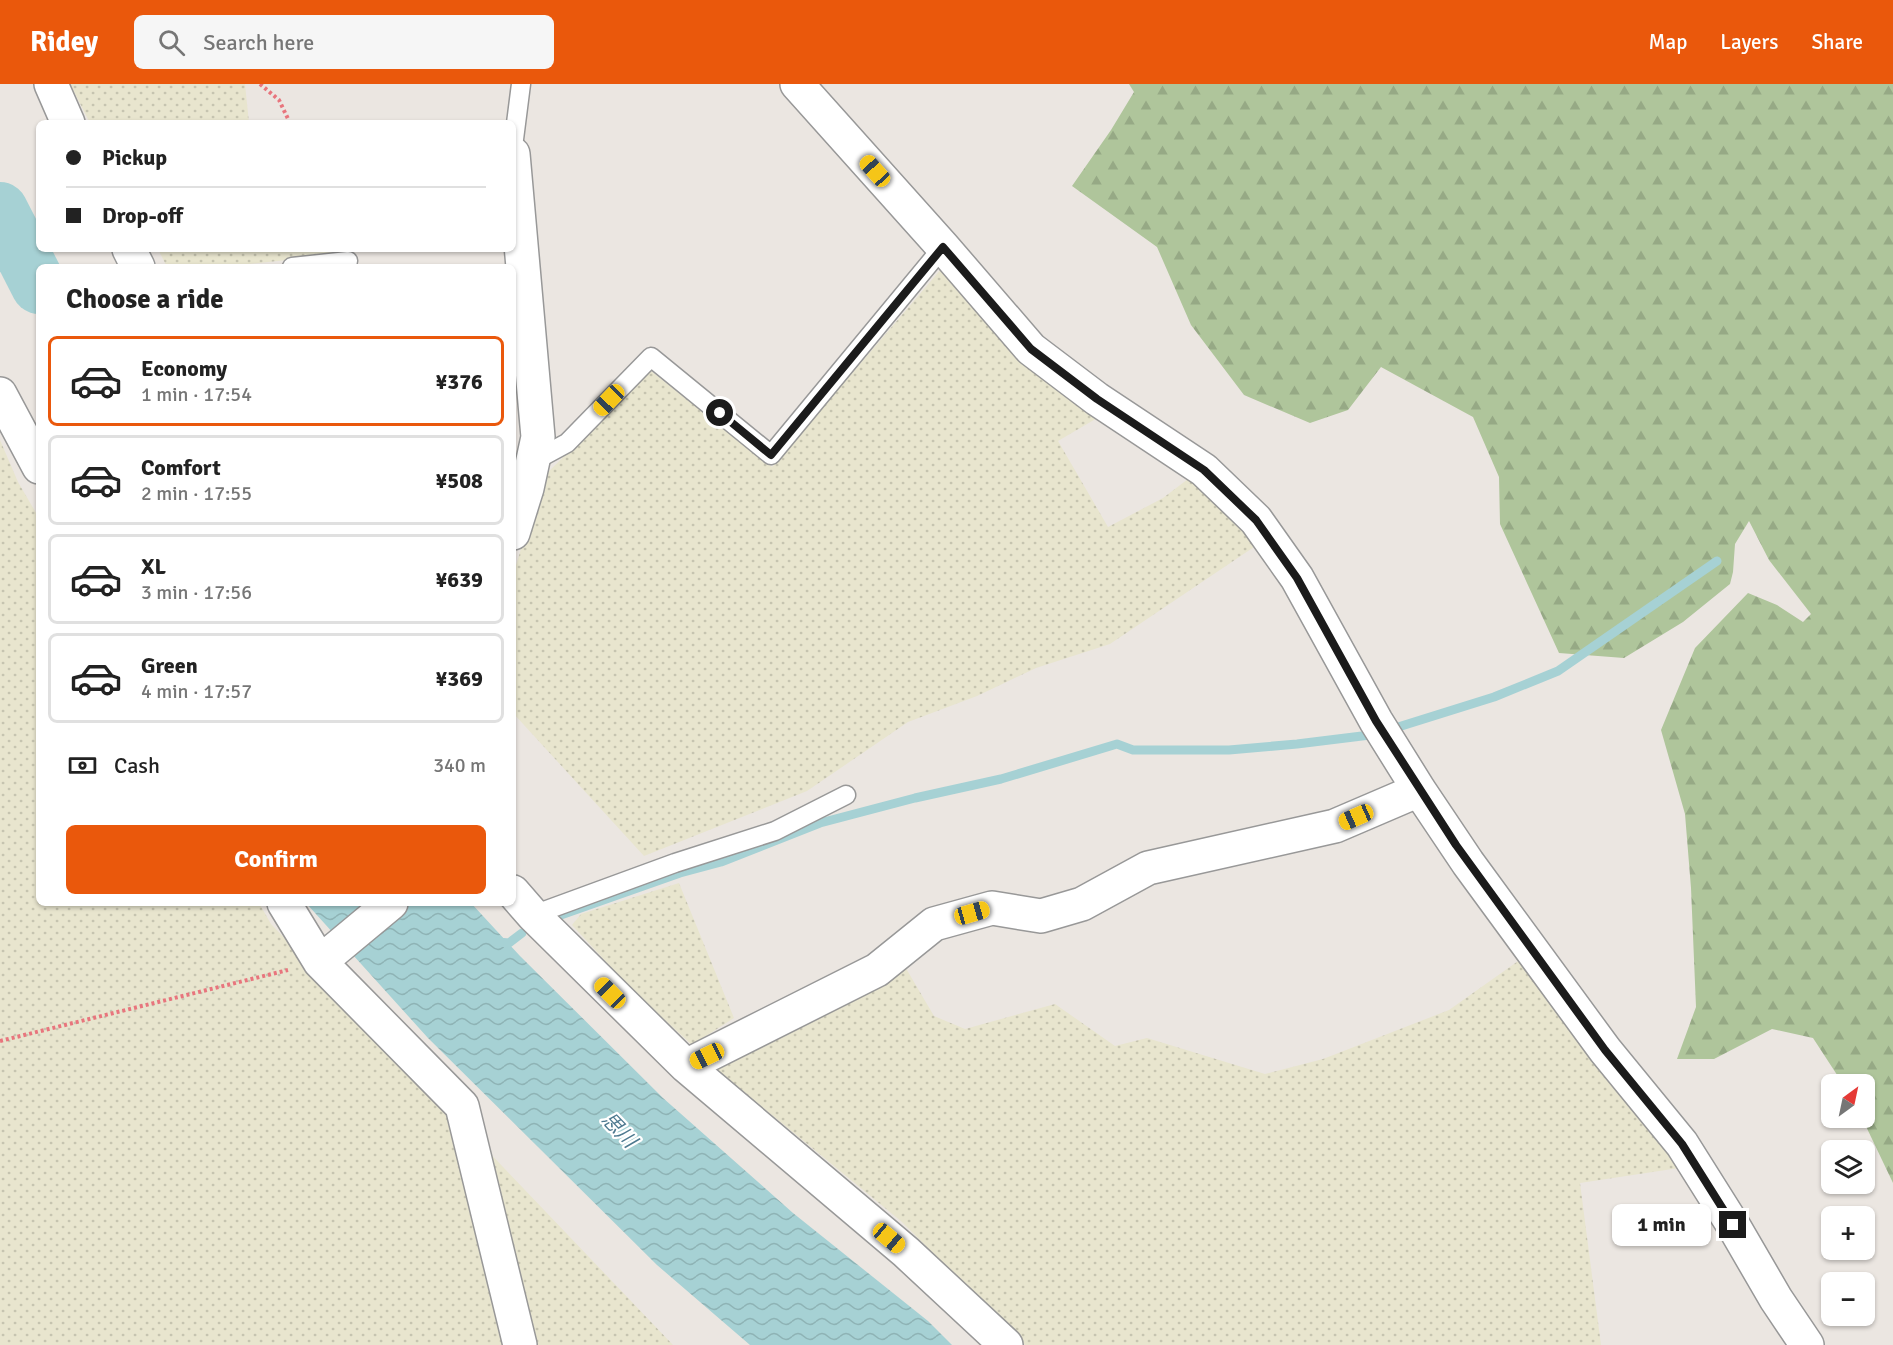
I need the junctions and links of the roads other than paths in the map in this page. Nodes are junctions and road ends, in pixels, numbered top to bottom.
1 (51, 84) edge
2 (521, 84) edge
3 (797, 84) edge
4 (67, 120) edge
5 (516, 123) edge
6 (516, 188) edge
7 (943, 247) junction
8 (348, 261) dead end
9 (320, 264) edge
10 (0, 394) edge
11 (36, 461) edge
12 (532, 462) junction
13 (516, 523) edge
14 (1419, 790) junction
15 (846, 795) dead end
16 (523, 904) edge
17 (286, 906) edge
18 (387, 906) edge
19 (328, 956) junction
20 (686, 1066) junction
21 (520, 1345) edge
22 (1006, 1345) edge
23 (1807, 1345) edge

1 - 4 street
2 - 5 lane
3 - 7 street
6 - 12 street
7 - 12 lane
7 - 14 street
8 - 9 lane
10 - 11 street
12 - 13 street
14 - 20 street
14 - 23 street
15 - 16 lane
16 - 20 street
17 - 19 street
18 - 19 street
19 - 21 street
20 - 22 street

